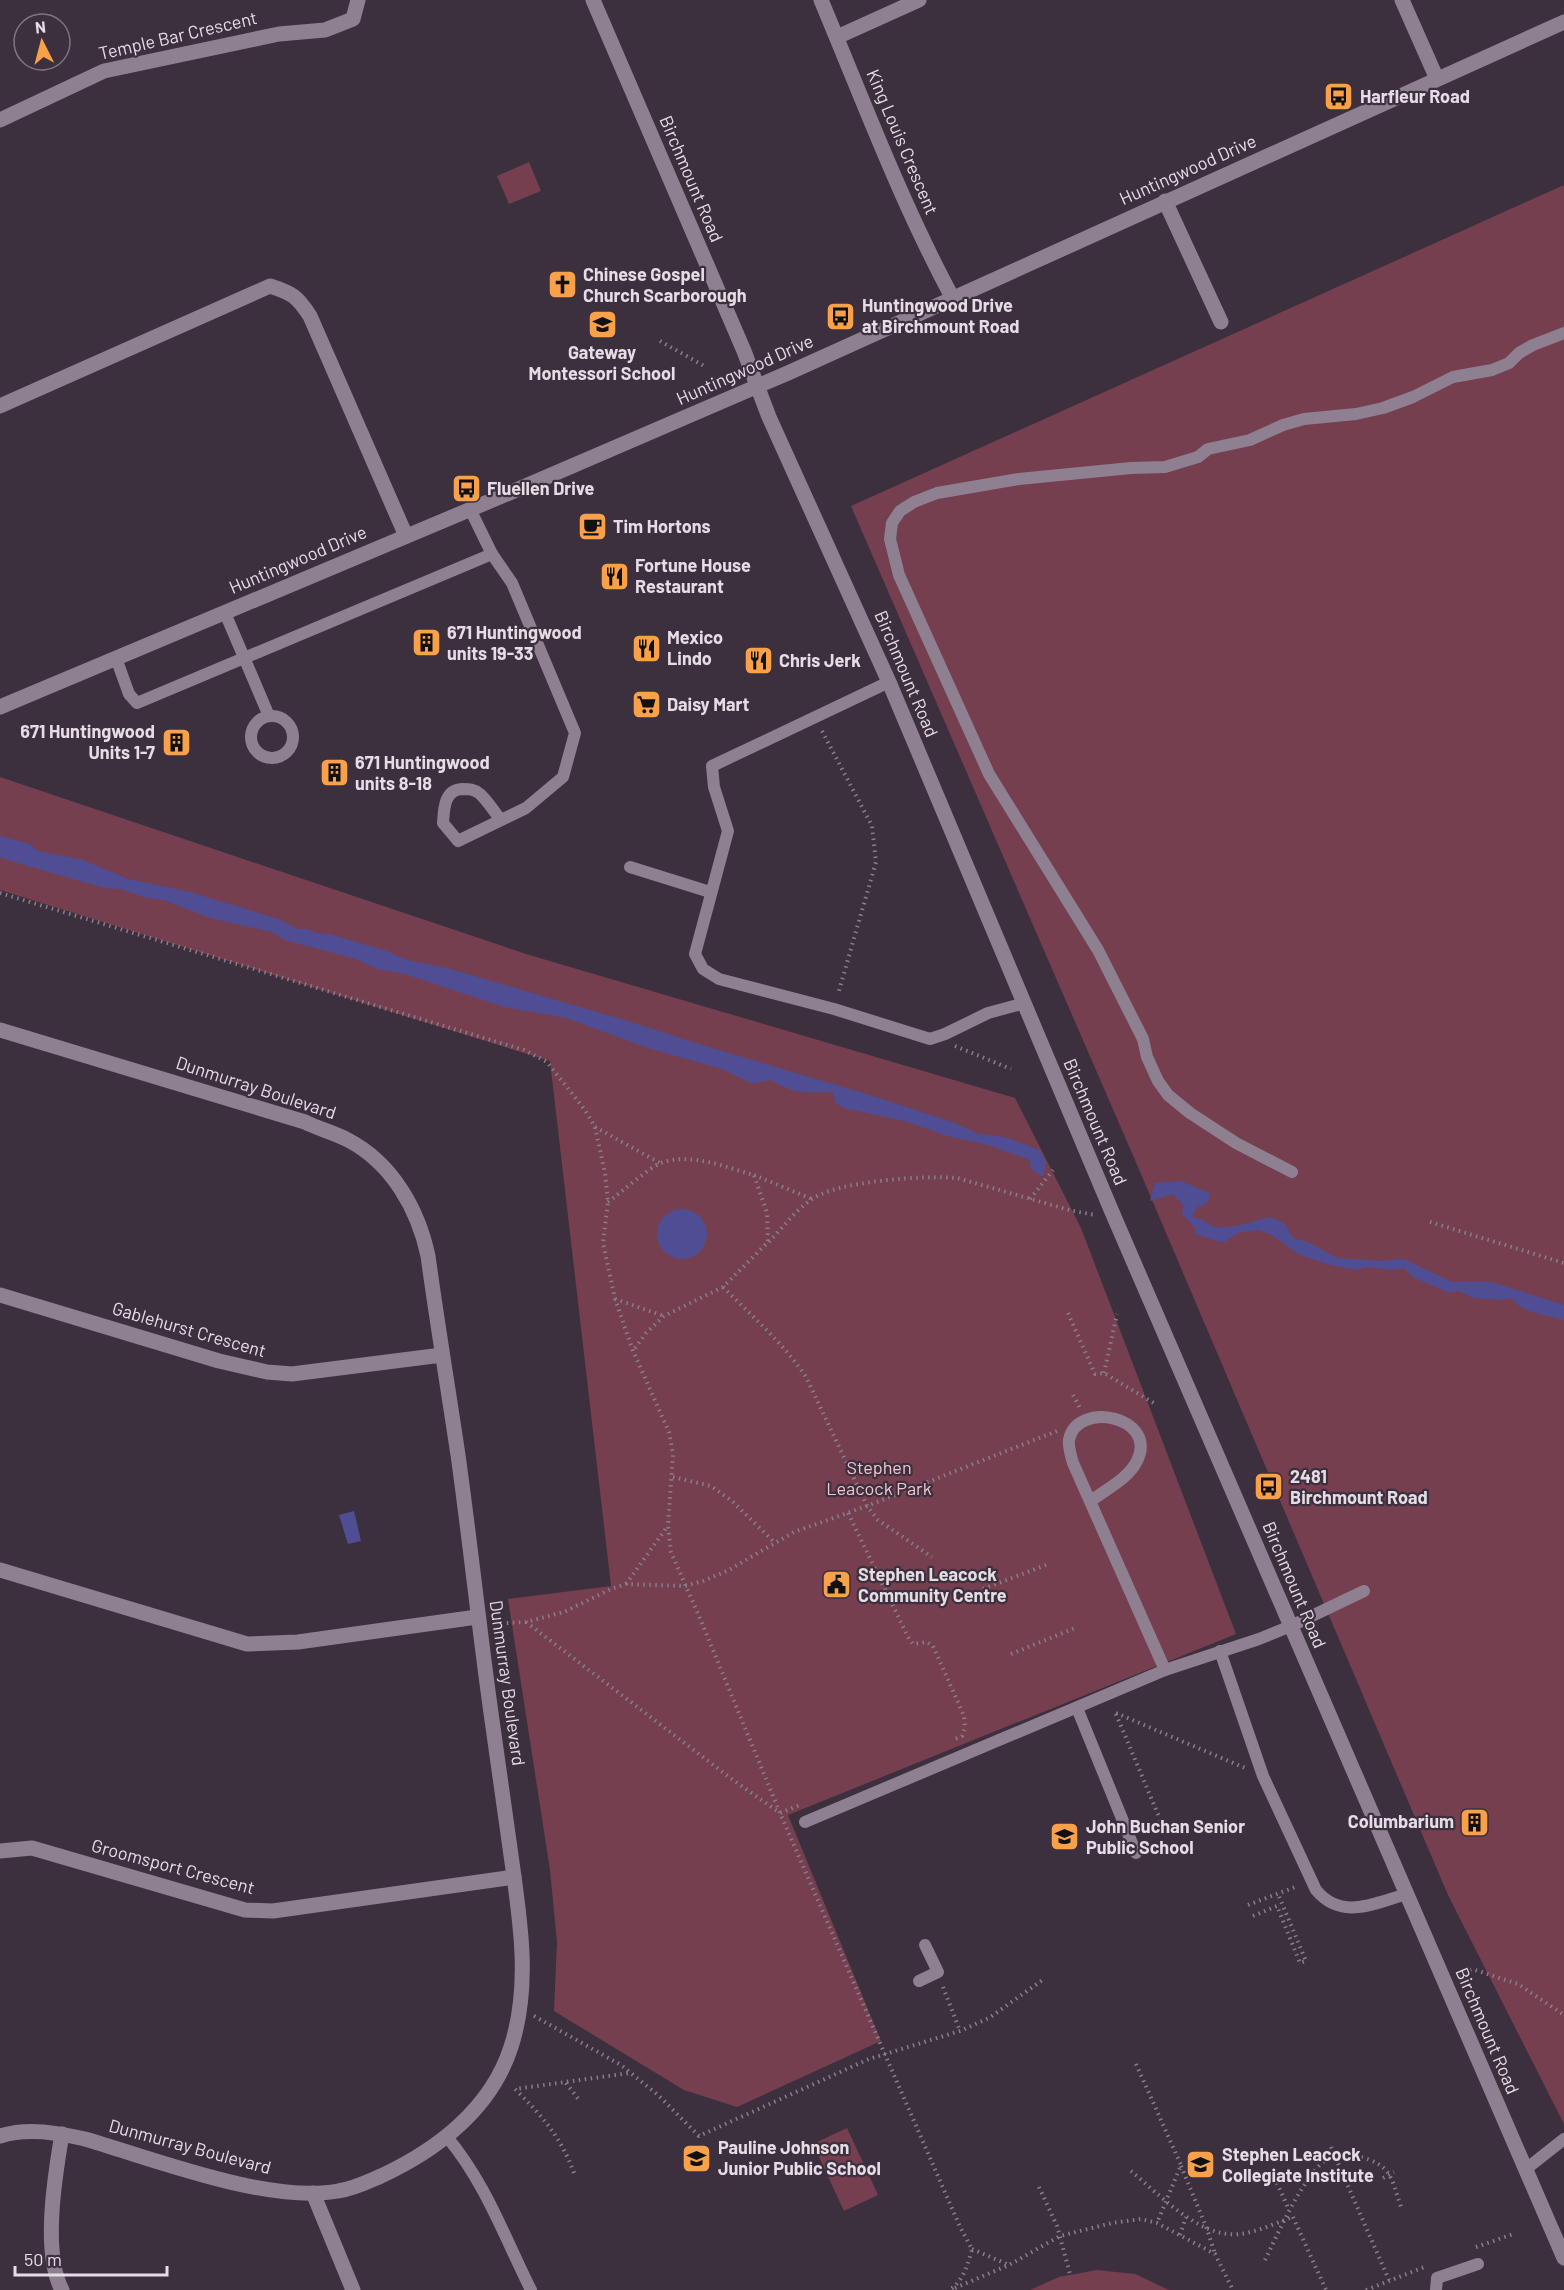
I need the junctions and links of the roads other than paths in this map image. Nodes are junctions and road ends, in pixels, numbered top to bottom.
1 (358, 0) edge
2 (593, 0) edge
3 (820, 0) edge
4 (919, 0) edge
5 (1402, 0) edge
6 (1564, 22) edge
7 (837, 38) junction
8 (1437, 79) junction
9 (0, 120) edge
10 (1166, 201) junction
11 (952, 297) junction
12 (1221, 322) dead end
13 (1564, 333) edge
14 (757, 386) junction
15 (0, 406) edge
16 (470, 509) junction
17 (406, 536) junction
18 (492, 554) junction
19 (225, 613) junction
20 (116, 658) junction
21 (246, 658) junction
22 (889, 682) junction
23 (0, 707) edge
24 (269, 716) dead end
25 (501, 820) junction
26 (630, 867) dead end
27 (710, 892) junction
28 (1025, 1003) junction
29 (0, 1030) edge
30 (1292, 1172) dead end
31 (0, 1295) edge
32 (442, 1355) junction
33 (1091, 1501) junction
34 (0, 1570) edge
35 (1364, 1591) dead end
36 (477, 1617) junction
37 (1291, 1626) junction
38 (1220, 1651) junction
39 (1165, 1670) junction
40 (1077, 1708) junction
41 (805, 1822) dead end
42 (0, 1851) edge
43 (1136, 1852) dead end
44 (514, 1877) junction
45 (1407, 1894) junction
46 (925, 1945) dead end
47 (919, 1981) dead end
48 (62, 2134) junction
49 (0, 2136) edge
50 (447, 2137) junction
51 (1564, 2139) edge
52 (1526, 2169) junction
53 (313, 2193) junction
54 (1564, 2258) edge
55 (1478, 2264) dead end
56 (62, 2290) edge
57 (353, 2290) edge
58 (531, 2290) edge
59 (1436, 2290) edge

1 - 9 street, Temple Bar Crescent
2 - 14 street, Birchmount Road
3 - 7 street, King Louis Crescent
4 - 7 street
5 - 8 street
6 - 8 street, Huntingwood Drive
7 - 11 street, King Louis Crescent
8 - 10 street, Huntingwood Drive
10 - 11 street, Huntingwood Drive
10 - 12 street
11 - 14 street, Huntingwood Drive
13 - 30 lane
14 - 16 street, Huntingwood Drive
14 - 22 street, Birchmount Road
15 - 17 street
16 - 17 street, Huntingwood Drive
16 - 18 lane
17 - 19 street, Huntingwood Drive
18 - 21 lane
18 - 25 lane
19 - 20 street, Huntingwood Drive
19 - 21 lane
20 - 21 lane
20 - 23 street, Huntingwood Drive
21 - 24 lane
22 - 27 lane
22 - 28 street, Birchmount Road
25 - 25 lane
26 - 27 lane
27 - 28 lane
28 - 37 street, Birchmount Road
29 - 32 street, Dunmurray Boulevard
31 - 32 street, Gablehurst Crescent
32 - 36 street, Dunmurray Boulevard
33 - 33 lane
33 - 39 lane
34 - 36 street
35 - 37 lane
36 - 44 street, Dunmurray Boulevard
37 - 38 lane
37 - 45 street, Birchmount Road
38 - 39 lane
38 - 45 lane
39 - 40 lane
40 - 41 lane
40 - 43 lane
42 - 44 street, Groomsport Crescent
44 - 50 street, Dunmurray Boulevard
45 - 52 street, Birchmount Road
46 - 47 lane
48 - 49 street, Dunmurray Boulevard
48 - 53 street, Dunmurray Boulevard
48 - 56 street
50 - 53 street, Dunmurray Boulevard
50 - 58 lane
51 - 52 lane
52 - 54 street, Birchmount Road
53 - 57 street
55 - 59 lane

